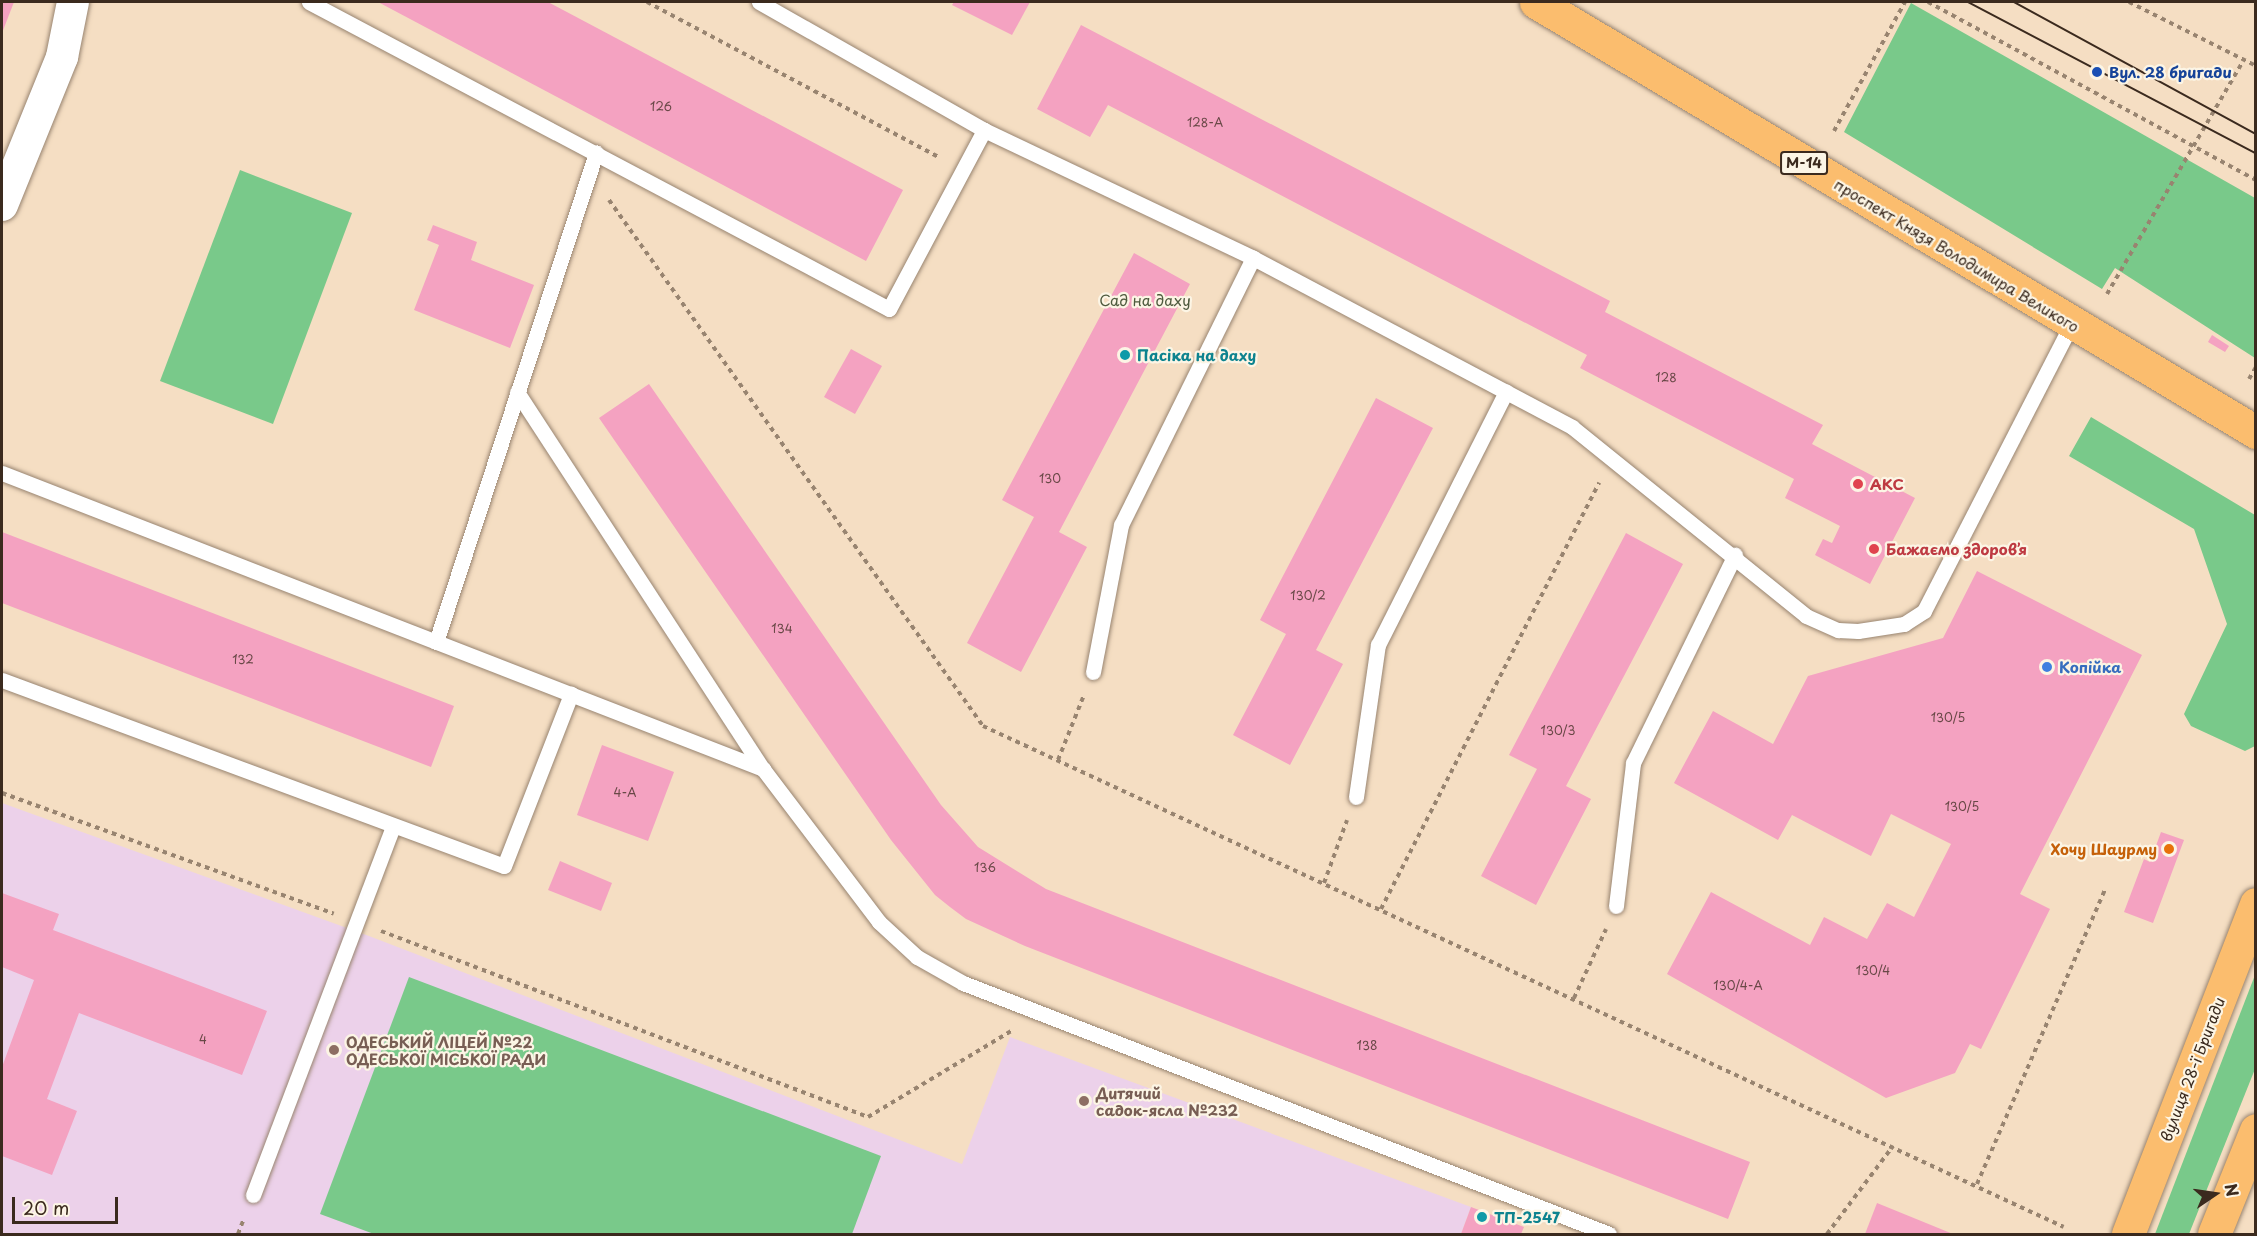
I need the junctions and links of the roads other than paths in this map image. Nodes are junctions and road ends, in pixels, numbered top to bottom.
1 (73, 2) edge
2 (309, 2) edge
3 (759, 2) edge
4 (1536, 2) edge
5 (984, 130) junction
6 (596, 153) junction
7 (2, 206) edge
8 (1253, 258) junction
9 (2071, 325) junction
10 (518, 392) junction
11 (1506, 392) junction
12 (2256, 432) edge
13 (2, 473) edge
14 (1735, 555) junction
15 (436, 642) junction
16 (1094, 672) road end
17 (2, 680) edge
18 (571, 694) junction
19 (763, 769) junction
20 (1356, 797) road end
21 (393, 827) junction
22 (2256, 903) edge
23 (1616, 906) road end
24 (2256, 1130) edge
25 (253, 1195) dead end
26 (1609, 1234) edge
27 (2128, 1234) edge
28 (2214, 1234) edge

1 - 7 street
2 - 6 lane
3 - 5 lane
4 - 9 main road, проспект Князя Володимира Великого / М-14
5 - 6 lane
5 - 8 lane
6 - 10 lane
8 - 11 lane
8 - 16 lane
9 - 12 main road, проспект Князя Володимира Великого / М-14
9 - 14 lane
10 - 15 lane
10 - 19 lane
11 - 14 lane
11 - 20 lane
13 - 15 lane
14 - 23 lane
15 - 18 lane
17 - 21 lane
18 - 19 lane
18 - 21 lane
19 - 26 lane
21 - 25 lane
22 - 27 main road, вулиця 28-ї Бригади
24 - 28 main road

